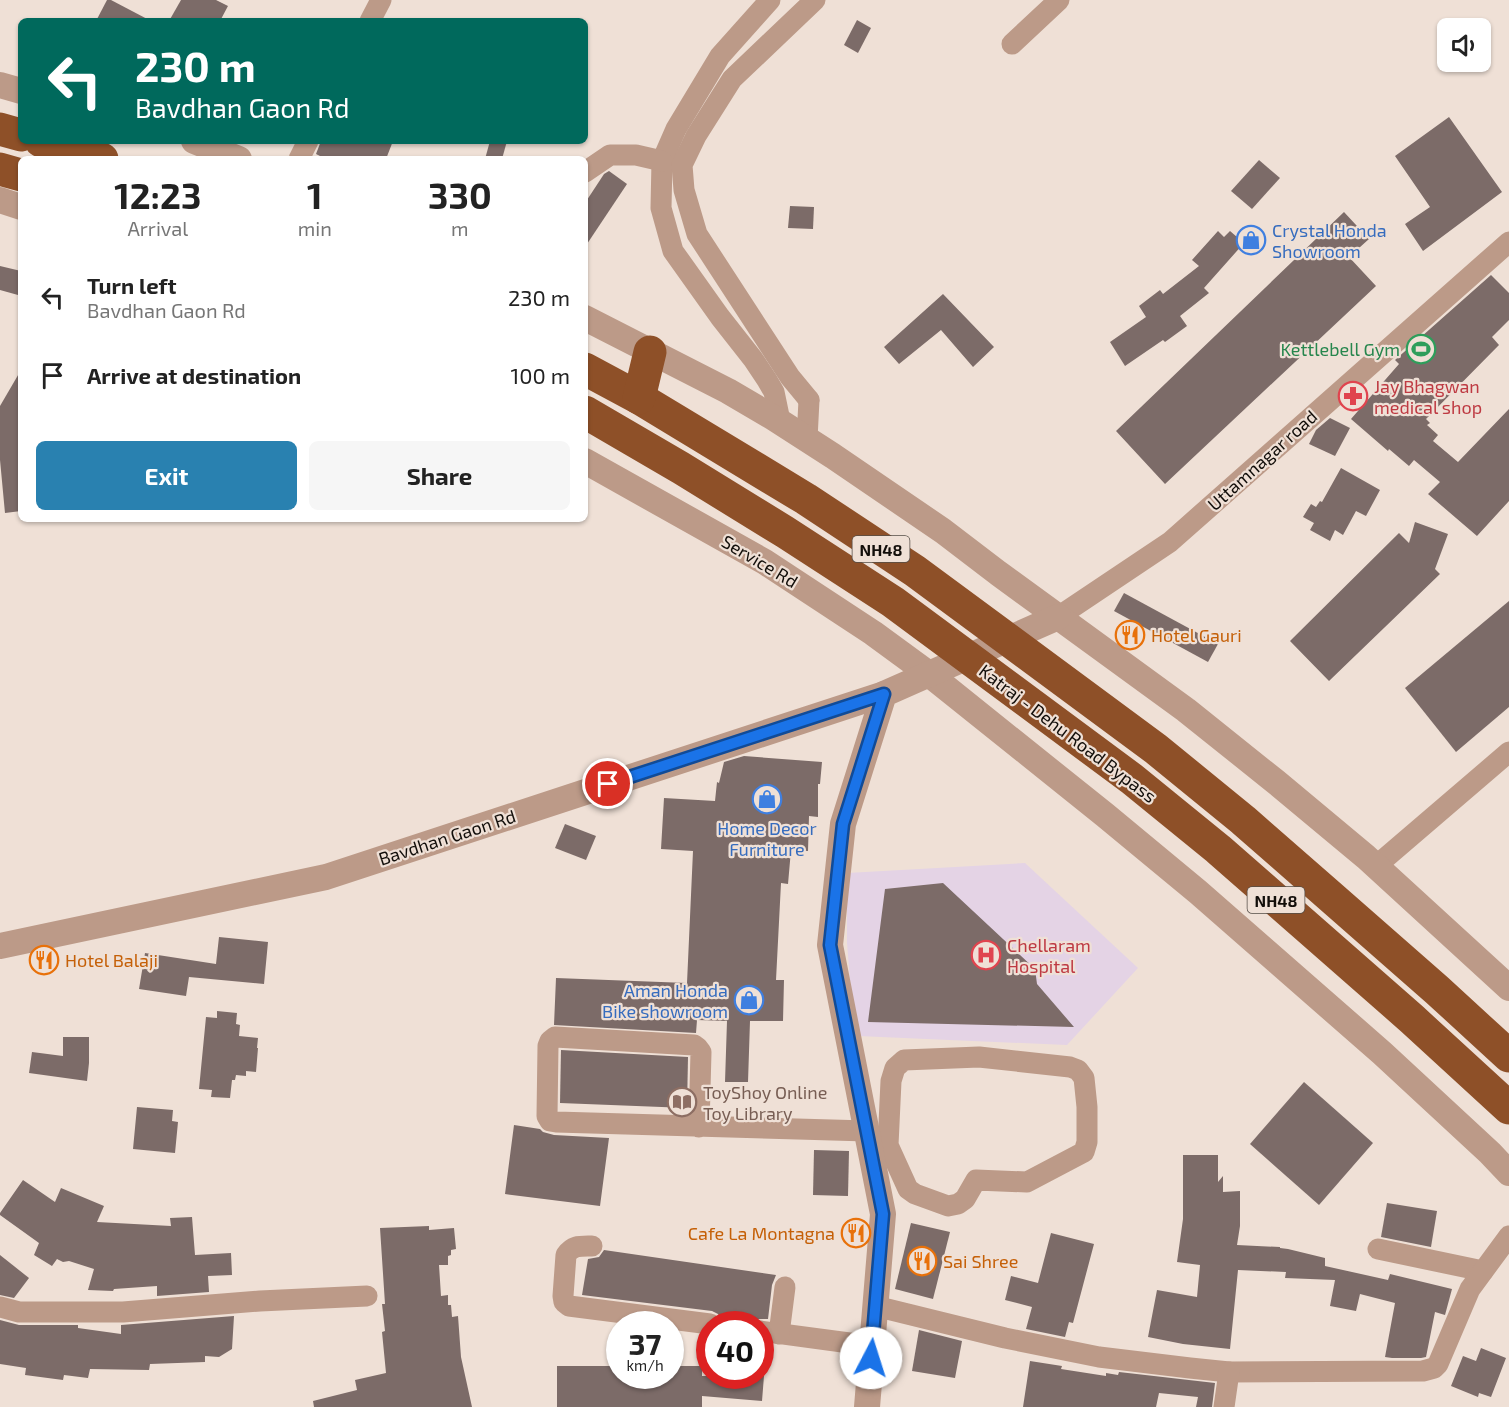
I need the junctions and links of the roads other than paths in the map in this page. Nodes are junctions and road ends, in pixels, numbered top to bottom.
1 (381, 0) edge
2 (770, 0) edge
3 (815, 0) edge
4 (1059, 0) edge
5 (372, 18) edge
6 (1012, 44) dead end
7 (0, 85) edge
8 (18, 89) edge
9 (0, 129) edge
10 (18, 134) edge
11 (51, 144) edge
12 (202, 144) edge
13 (92, 156) edge
14 (232, 156) edge
15 (662, 161) junction
16 (0, 170) edge
17 (588, 170) edge
18 (18, 174) edge
19 (0, 200) edge
20 (18, 206) edge
21 (1509, 242) edge
22 (588, 320) edge
23 (650, 352) junction
24 (588, 371) edge
25 (774, 392) junction
26 (639, 398) junction
27 (809, 400) junction
28 (588, 414) edge
29 (780, 421) junction
30 (807, 439) junction
31 (588, 463) edge
32 (1058, 616) junction
33 (929, 674) junction
34 (884, 694) junction
35 (1509, 752) edge
36 (1376, 866) junction
37 (0, 945) edge
38 (1509, 988) edge
39 (1509, 1056) edge
40 (1509, 1108) edge
41 (699, 1127) junction
42 (867, 1131) junction
43 (885, 1166) junction
44 (1509, 1173) edge
45 (1509, 1236) edge
46 (592, 1246) dead end
47 (1377, 1249) dead end
48 (1483, 1271) junction
49 (785, 1287) dead end
50 (367, 1296) dead end
51 (0, 1306) edge
52 (875, 1306) junction
53 (774, 1320) edge
54 (696, 1322) edge
55 (774, 1333) edge
56 (872, 1346) junction
57 (1229, 1372) junction
58 (867, 1407) edge
59 (1224, 1407) edge

1 - 5 street
2 - 15 street
3 - 27 street
4 - 6 street
7 - 8 street
9 - 10 highway
11 - 13 highway
12 - 14 street
15 - 17 street
15 - 25 street
16 - 18 highway
19 - 20 street
21 - 32 street, Uttamnagar road
22 - 23 street
23 - 26 highway
23 - 29 street
24 - 26 highway, NH48
25 - 27 street
25 - 29 street
26 - 39 highway, NH48
27 - 30 street
28 - 40 highway, Katraj - Dehu Road Bypass / NH48
29 - 30 street
30 - 32 street
31 - 33 street, Service Rd
32 - 33 street, Bavdhan Gaon Rd
32 - 36 street
33 - 34 street, Bavdhan Gaon Rd
33 - 44 street, Service Rd
34 - 37 street, Bavdhan Gaon Rd
34 - 42 street
35 - 36 street
36 - 38 street
41 - 41 street
41 - 42 street
42 - 43 street
43 - 43 street
43 - 52 street
45 - 48 street
46 - 54 street
47 - 48 street
48 - 57 street
49 - 53 street
50 - 51 street
52 - 56 street
52 - 57 street
55 - 56 street
56 - 58 street
57 - 59 street

